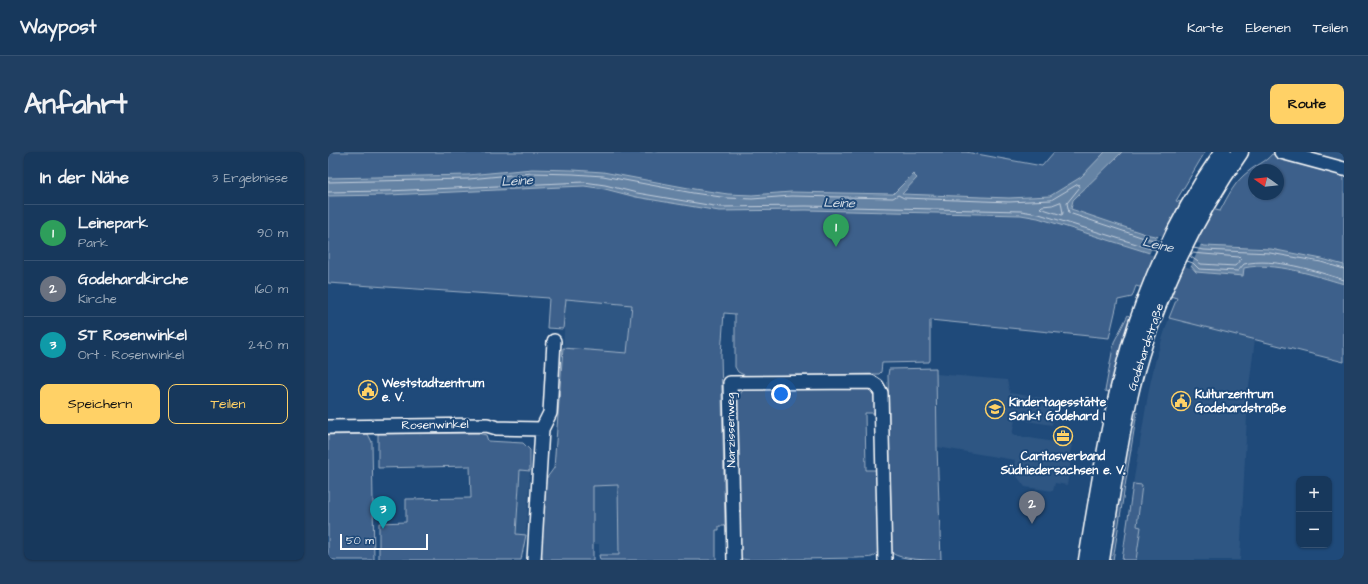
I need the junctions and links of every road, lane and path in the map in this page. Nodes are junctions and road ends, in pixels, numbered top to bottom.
1 (1223, 152) edge
2 (1240, 152) edge
3 (1282, 152) edge
4 (1344, 169) edge
5 (1199, 202) junction
6 (1153, 302) junction
7 (554, 342) dead end
8 (328, 427) edge
9 (542, 429) junction
10 (534, 560) edge
11 (734, 560) edge
12 (885, 560) edge
13 (1087, 560) edge
14 (1100, 560) edge

1 - 5 street, Godehardstraße
2 - 5 street, Godehardstraße
3 - 4 street
5 - 6 street, Godehardstraße
6 - 13 street, Godehardstraße
6 - 14 street, Godehardstraße
7 - 9 street
8 - 9 street, Rosenwinkel
9 - 10 street
11 - 12 street, Narzissenweg

